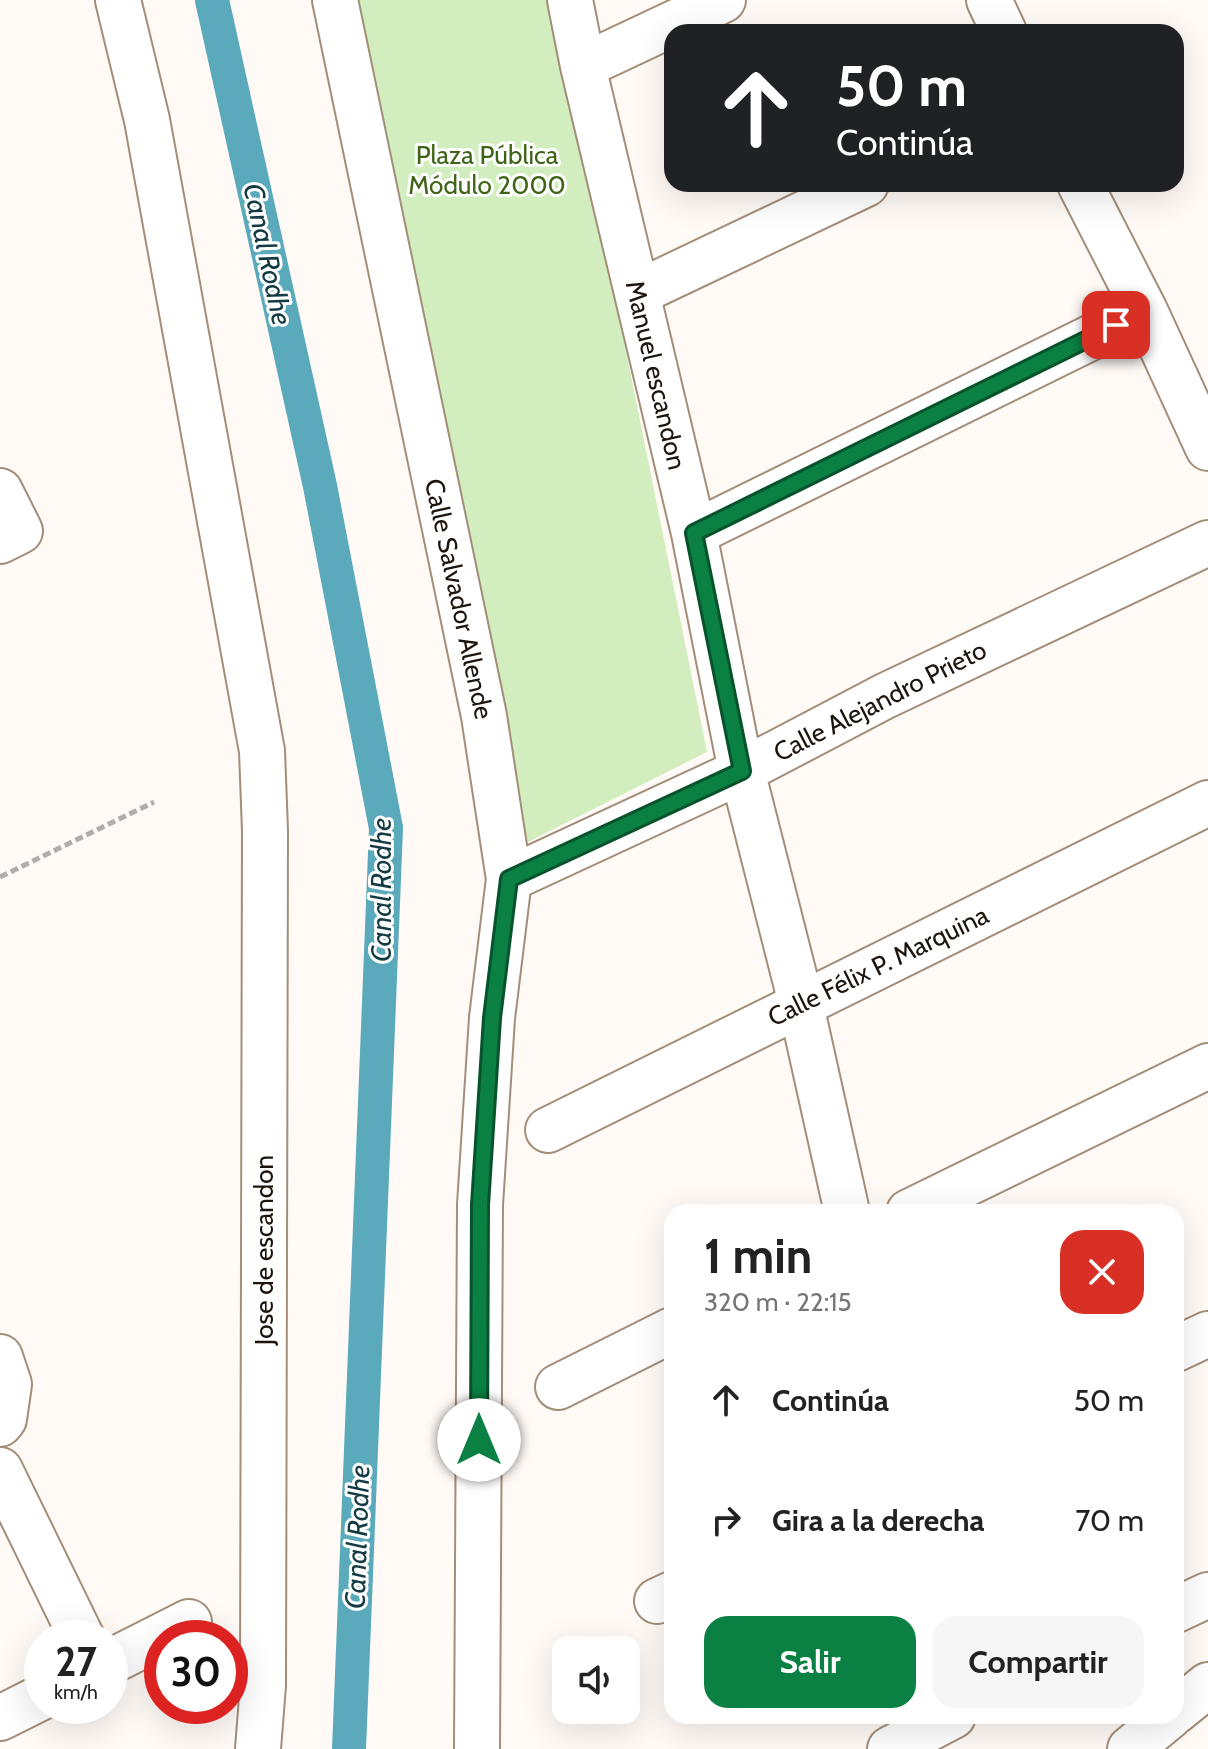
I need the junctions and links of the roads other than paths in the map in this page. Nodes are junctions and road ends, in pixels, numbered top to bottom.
1 (118, 0) edge
2 (335, 0) edge
3 (570, 0) edge
4 (723, 0) edge
5 (989, 0) edge
6 (672, 24) edge
7 (1000, 24) edge
8 (664, 28) edge
9 (583, 66) junction
10 (849, 192) edge
11 (1084, 192) edge
12 (637, 293) junction
13 (1145, 311) junction
14 (1208, 448) edge
15 (0, 491) edge
16 (694, 533) junction
17 (10, 536) edge
18 (1208, 543) edge
19 (740, 761) junction
20 (1208, 803) edge
21 (509, 879) junction
22 (800, 1005) junction
23 (1208, 1066) edge
24 (548, 1130) dead end
25 (845, 1204) edge
26 (925, 1204) edge
27 (664, 1334) edge
28 (1208, 1334) edge
29 (1184, 1345) edge
30 (0, 1357) edge
31 (558, 1387) dead end
32 (0, 1424) edge
33 (0, 1470) edge
34 (1208, 1595) edge
35 (1184, 1606) edge
36 (73, 1620) edge
37 (1208, 1685) edge
38 (1184, 1704) edge
39 (24, 1706) edge
40 (0, 1718) edge
41 (939, 1724) edge
42 (957, 1724) edge
43 (1160, 1724) edge
44 (258, 1749) edge
45 (477, 1749) edge
46 (890, 1749) edge
47 (962, 1749) edge
48 (1130, 1749) edge

1 - 44 street, Jose de escandon
2 - 21 street, Calle Salvador Allende
3 - 9 street, Manuel escandon
4 - 6 street
5 - 7 street
8 - 9 street
9 - 12 street, Manuel escandon
10 - 12 street
11 - 13 street
12 - 16 street, Manuel escandon
13 - 14 street
13 - 16 street
15 - 17 street
16 - 19 street, Manuel escandon
18 - 19 street, Calle Alejandro Prieto
19 - 21 street, Calle Alejandro Prieto
19 - 22 street, Manuel escandon
20 - 22 street, Calle Félix P. Marquina
21 - 45 street, Calle Salvador Allende
22 - 24 street, Calle Félix P. Marquina
22 - 25 street, Manuel escandon
23 - 26 street
27 - 31 street
28 - 29 street
30 - 32 street
33 - 36 street
34 - 35 street
37 - 38 street
39 - 40 street
41 - 46 street
42 - 47 street
43 - 48 street

